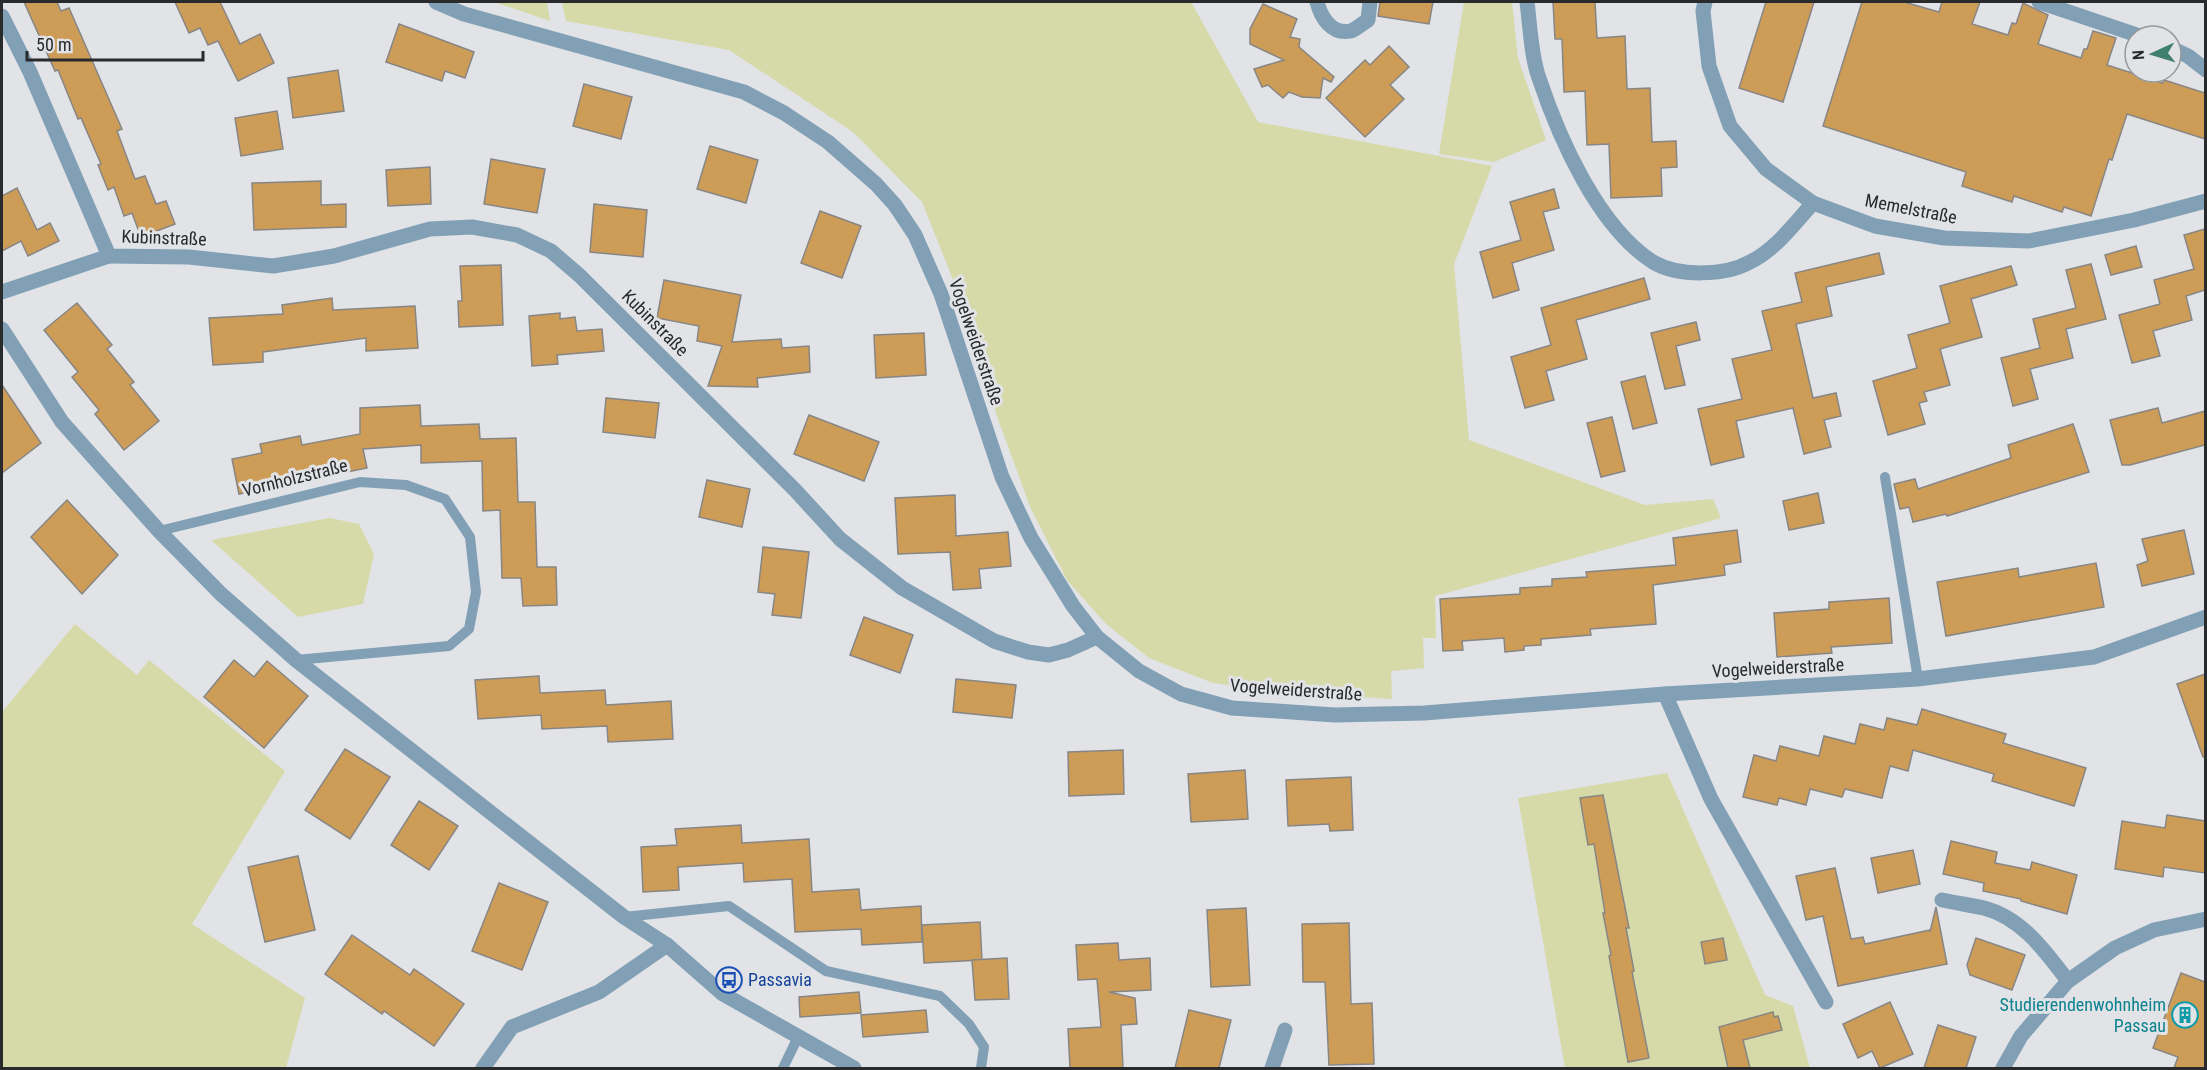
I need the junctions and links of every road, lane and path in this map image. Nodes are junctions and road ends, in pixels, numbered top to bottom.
1 (436, 2) edge
2 (1317, 2) edge
3 (1370, 2) edge
4 (1527, 2) edge
5 (1705, 2) edge
6 (2039, 2) edge
7 (2, 16) edge
8 (2123, 30) edge
9 (2183, 54) edge
10 (2205, 70) edge
11 (2205, 201) edge
12 (1814, 203) junction
13 (109, 256) junction
14 (2, 292) edge
15 (2, 329) edge
16 (1885, 477) dead end
17 (159, 531) junction
18 (2205, 617) edge
19 (1096, 637) junction
20 (296, 660) junction
21 (1918, 679) junction
22 (1665, 694) junction
23 (1942, 900) dead end
24 (624, 916) junction
25 (2205, 919) edge
26 (668, 945) junction
27 (2068, 981) junction
28 (1826, 1002) dead end
29 (1285, 1030) dead end
30 (798, 1037) junction
31 (483, 1068) edge
32 (783, 1068) edge
33 (854, 1068) edge
34 (981, 1068) edge
35 (1272, 1068) edge
36 (2003, 1068) edge

1 - 19 street, Vogelweiderstraße
2 - 3 street
4 - 12 street
5 - 12 street, Memelstraße
6 - 8 street
7 - 13 street, Kubinstraße
9 - 10 street
11 - 12 street, Memelstraße
13 - 14 street, Kubinstraße
13 - 19 street, Kubinstraße
15 - 17 street
16 - 21 lane
17 - 20 street
17 - 20 lane, Vornholzstraße
18 - 21 street, Vogelweiderstraße
19 - 22 street, Vogelweiderstraße
20 - 24 street
21 - 22 street, Vogelweiderstraße
22 - 28 street
23 - 27 street
24 - 26 street
24 - 34 lane
25 - 27 street
26 - 30 street
26 - 31 street
27 - 36 street
29 - 35 street
30 - 32 lane
30 - 33 street

